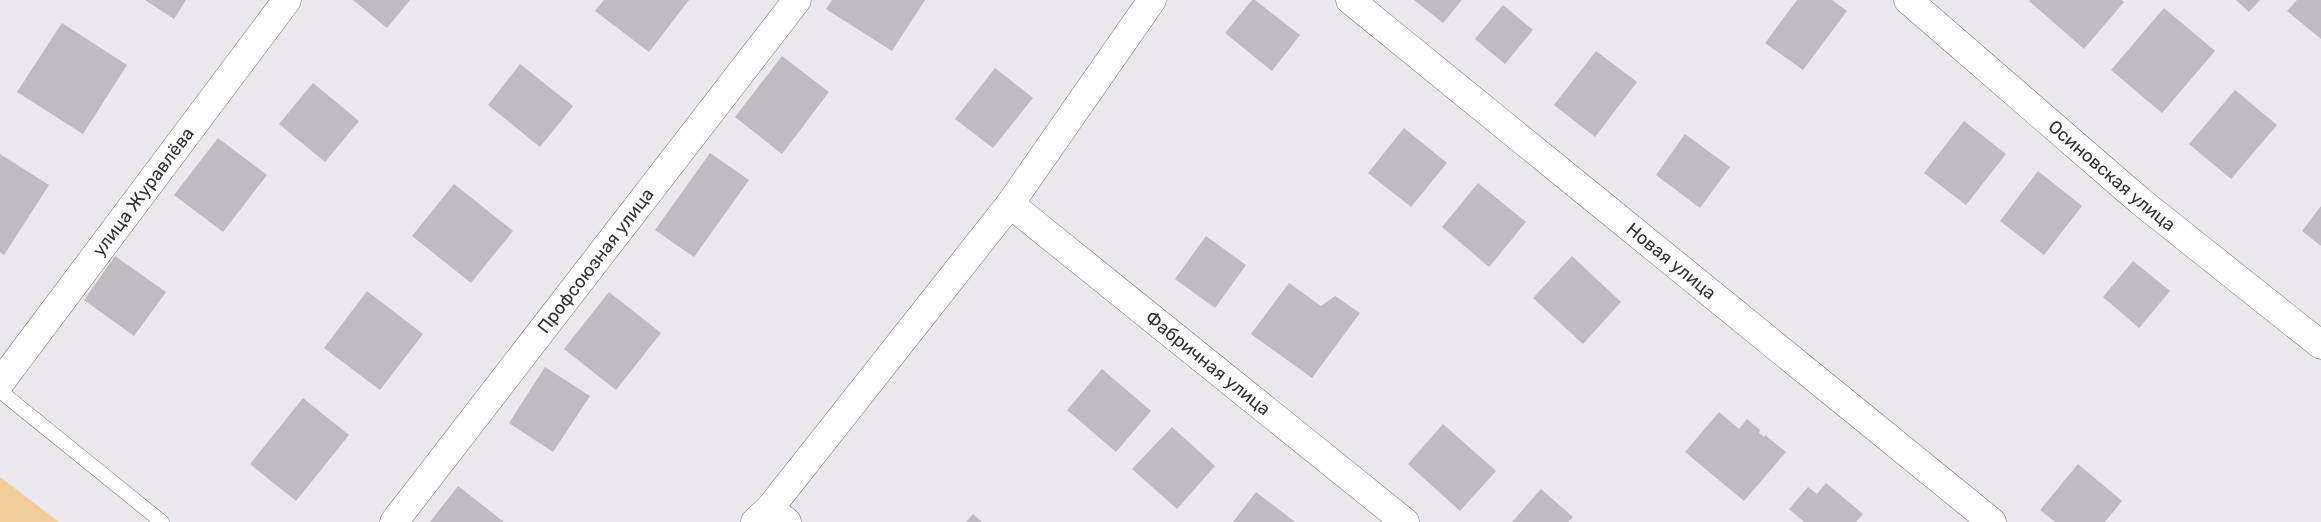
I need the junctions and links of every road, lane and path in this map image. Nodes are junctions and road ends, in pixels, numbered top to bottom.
1 (287, 0) edge
2 (797, 0) edge
3 (1152, 0) edge
4 (1350, 0) edge
5 (1908, 0) edge
6 (1010, 204) junction
7 (2321, 346) edge
8 (0, 383) edge
9 (0, 391) edge
10 (771, 517) edge
11 (162, 522) edge
12 (394, 522) edge
13 (1405, 522) edge
14 (1992, 522) edge

1 - 8 street, улица Журавлёва
2 - 12 street, Профсоюзная улица
3 - 6 street
4 - 14 street, Новая улица
5 - 7 street, Осиновская улица
6 - 10 street
6 - 13 street, Фабричная улица
9 - 11 lane

